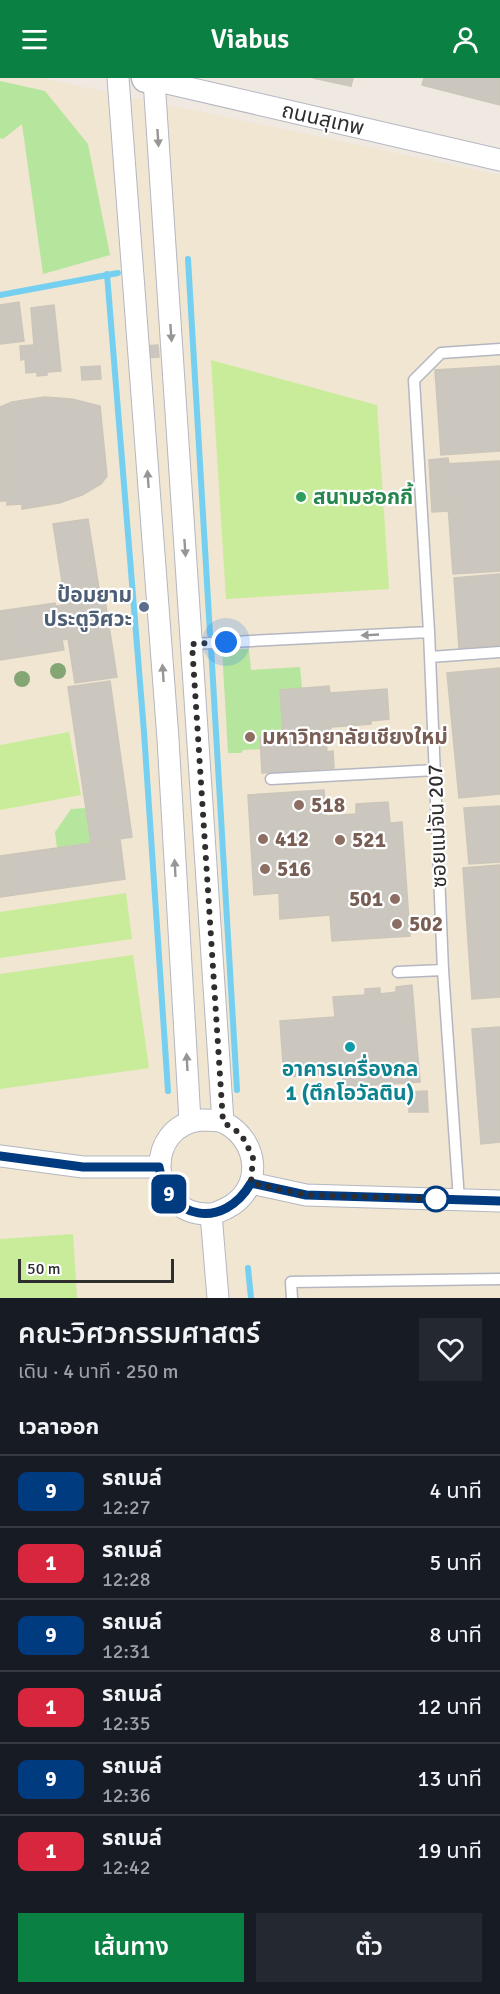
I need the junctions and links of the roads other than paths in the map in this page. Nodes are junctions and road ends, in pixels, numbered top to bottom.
1 (118, 78) edge
2 (150, 79) edge
3 (500, 160) edge
4 (500, 349) edge
5 (429, 632) junction
6 (192, 644) junction
7 (500, 652) edge
8 (430, 657) junction
9 (435, 770) junction
10 (271, 779) dead end
11 (443, 970) junction
12 (398, 972) dead end
13 (190, 1121) junction
14 (223, 1122) junction
15 (0, 1156) edge
16 (159, 1167) junction
17 (251, 1183) junction
18 (459, 1200) junction
19 (500, 1201) edge
20 (211, 1214) junction
21 (500, 1279) edge
22 (218, 1298) edge
23 (292, 1298) edge

13 -> 1 street
2 - 3 street, ถนนสุเทพ
2 -> 6 street
4 - 5 lane, ซอยแม่จัน 207
5 -> 6 lane
5 - 8 lane, ซอยแม่จัน 207
6 - 14 street
7 - 8 lane
8 - 9 lane, ซอยแม่จัน 207
9 - 10 lane
9 - 11 lane, ซอยแม่จัน 207
11 - 12 lane
11 - 18 lane, ซอยแม่จัน 207
13 - 14 street
13 - 16 street
14 - 17 street
15 - 16 street
16 - 20 street
17 - 18 street
17 - 20 street
18 - 19 street
20 - 22 street
21 - 23 lane

